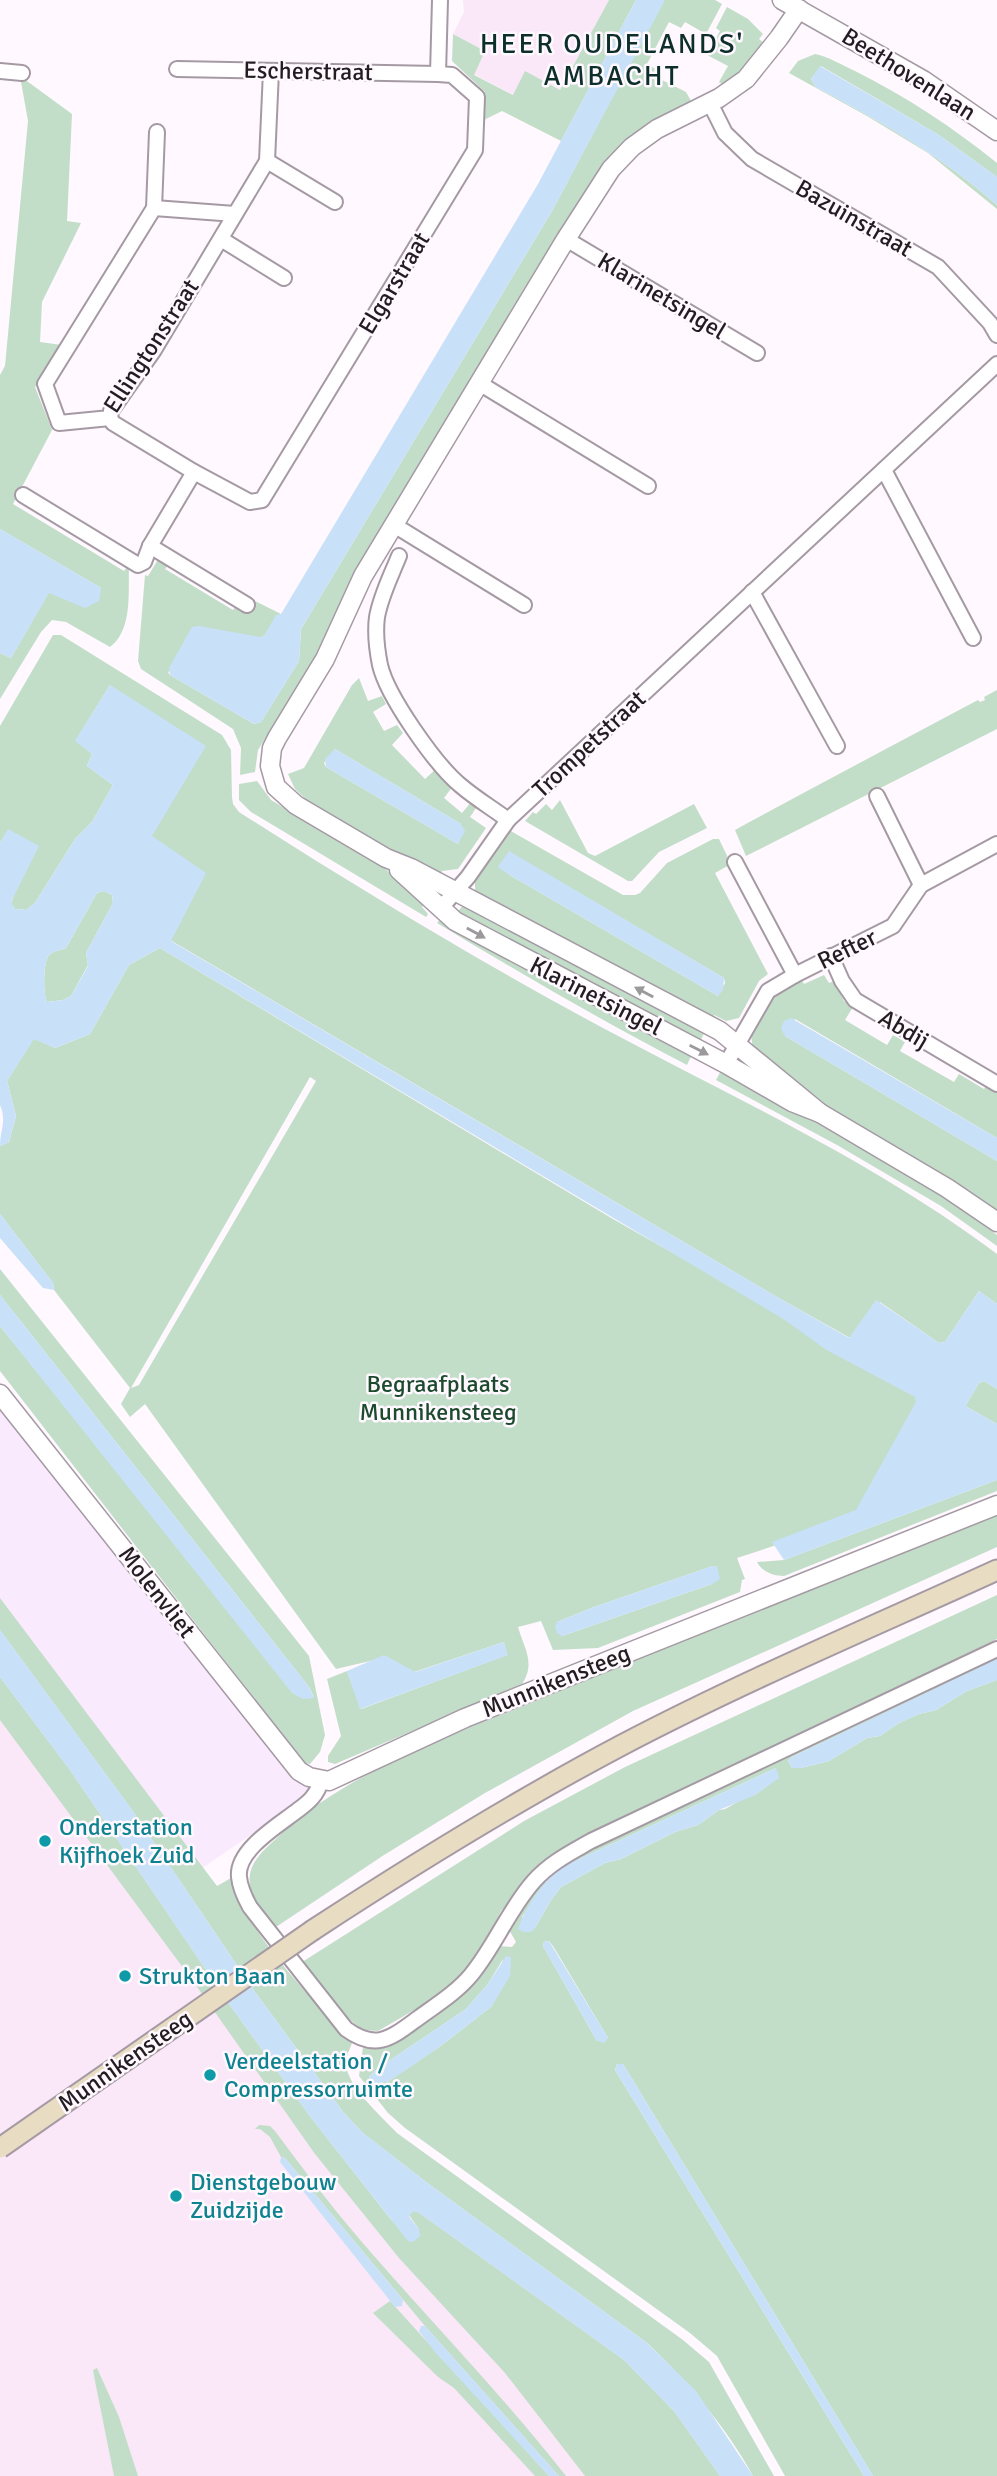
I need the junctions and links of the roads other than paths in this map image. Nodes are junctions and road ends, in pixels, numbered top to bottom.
1 (440, 0) edge
2 (782, 0) edge
3 (801, 4) edge
4 (177, 69) dead end
5 (0, 71) edge
6 (271, 71) junction
7 (22, 73) dead end
8 (438, 74) junction
9 (710, 103) junction
10 (997, 131) edge
11 (157, 132) dead end
12 (267, 161) junction
13 (335, 202) dead end
14 (154, 208) junction
15 (235, 214) junction
16 (221, 239) junction
17 (566, 239) junction
18 (284, 278) dead end
19 (997, 335) edge
20 (757, 354) dead end
21 (997, 364) edge
22 (480, 383) junction
23 (110, 418) junction
24 (884, 470) junction
25 (194, 472) junction
26 (648, 486) dead end
27 (23, 495) dead end
28 (394, 525) junction
29 (150, 546) junction
30 (399, 556) dead end
31 (752, 592) junction
32 (247, 605) dead end
33 (524, 605) dead end
34 (972, 638) dead end
35 (838, 746) dead end
36 (877, 796) dead end
37 (508, 820) junction
38 (997, 844) edge
39 (386, 858) junction
40 (735, 862) dead end
41 (921, 884) junction
42 (454, 892) junction
43 (440, 909) junction
44 (831, 956) junction
45 (795, 975) junction
46 (737, 1044) junction
47 (726, 1064) junction
48 (997, 1084) edge
49 (820, 1113) junction
50 (997, 1223) edge
51 (0, 1394) edge
52 (997, 1505) edge
53 (997, 1570) edge
54 (997, 1648) edge
55 (321, 1781) junction
56 (0, 2148) edge

1 - 8 street
2 - 3 street, Beethovenlaan
3 - 9 street, Klarinetsingel
3 - 10 street, Beethovenlaan
4 - 6 street, Escherstraat
5 - 7 street
6 - 8 street, Escherstraat
6 - 12 street, Ellingtonstraat
8 - 25 street, Elgarstraat
9 - 17 street, Klarinetsingel
9 - 19 street, Bazuinstraat
11 - 14 street, Ellingtonstraat
12 - 13 street
12 - 15 street, Ellingtonstraat
14 - 15 street
14 - 23 street, Ellingtonstraat
15 - 16 street, Ellingtonstraat
16 - 18 street
16 - 23 street, Ellingtonstraat
17 - 20 street, Klarinetsingel
17 - 22 street, Klarinetsingel
21 - 24 street, Trompetstraat
22 - 26 street
22 - 28 street, Klarinetsingel
23 - 25 street, Elgarstraat
24 - 31 street, Trompetstraat
24 - 34 street
25 - 29 street
27 - 29 street
28 - 33 street
28 - 39 street, Klarinetsingel
29 - 32 street
30 - 37 street
31 - 35 street
31 - 37 street, Trompetstraat
36 - 41 street
37 - 42 street, Trompetstraat
38 - 41 street, Refter
39 - 42 street, Klarinetsingel
39 - 43 street, Klarinetsingel
40 - 45 street, Refter
41 - 44 street, Refter
42 - 43 street, Trompetstraat
46 -> 42 street, Klarinetsingel
43 -> 47 street, Klarinetsingel
44 - 45 street, Refter
44 - 48 street, Abdij
45 - 46 street, Refter
46 - 47 street, Refter
46 - 49 street, Klarinetsingel
47 - 49 street, Klarinetsingel
49 - 50 street, Klarinetsingel
51 - 55 street, Molenvliet
52 - 55 street, Munnikensteeg
53 - 56 main road, Munnikensteeg, bridge
54 - 55 street

